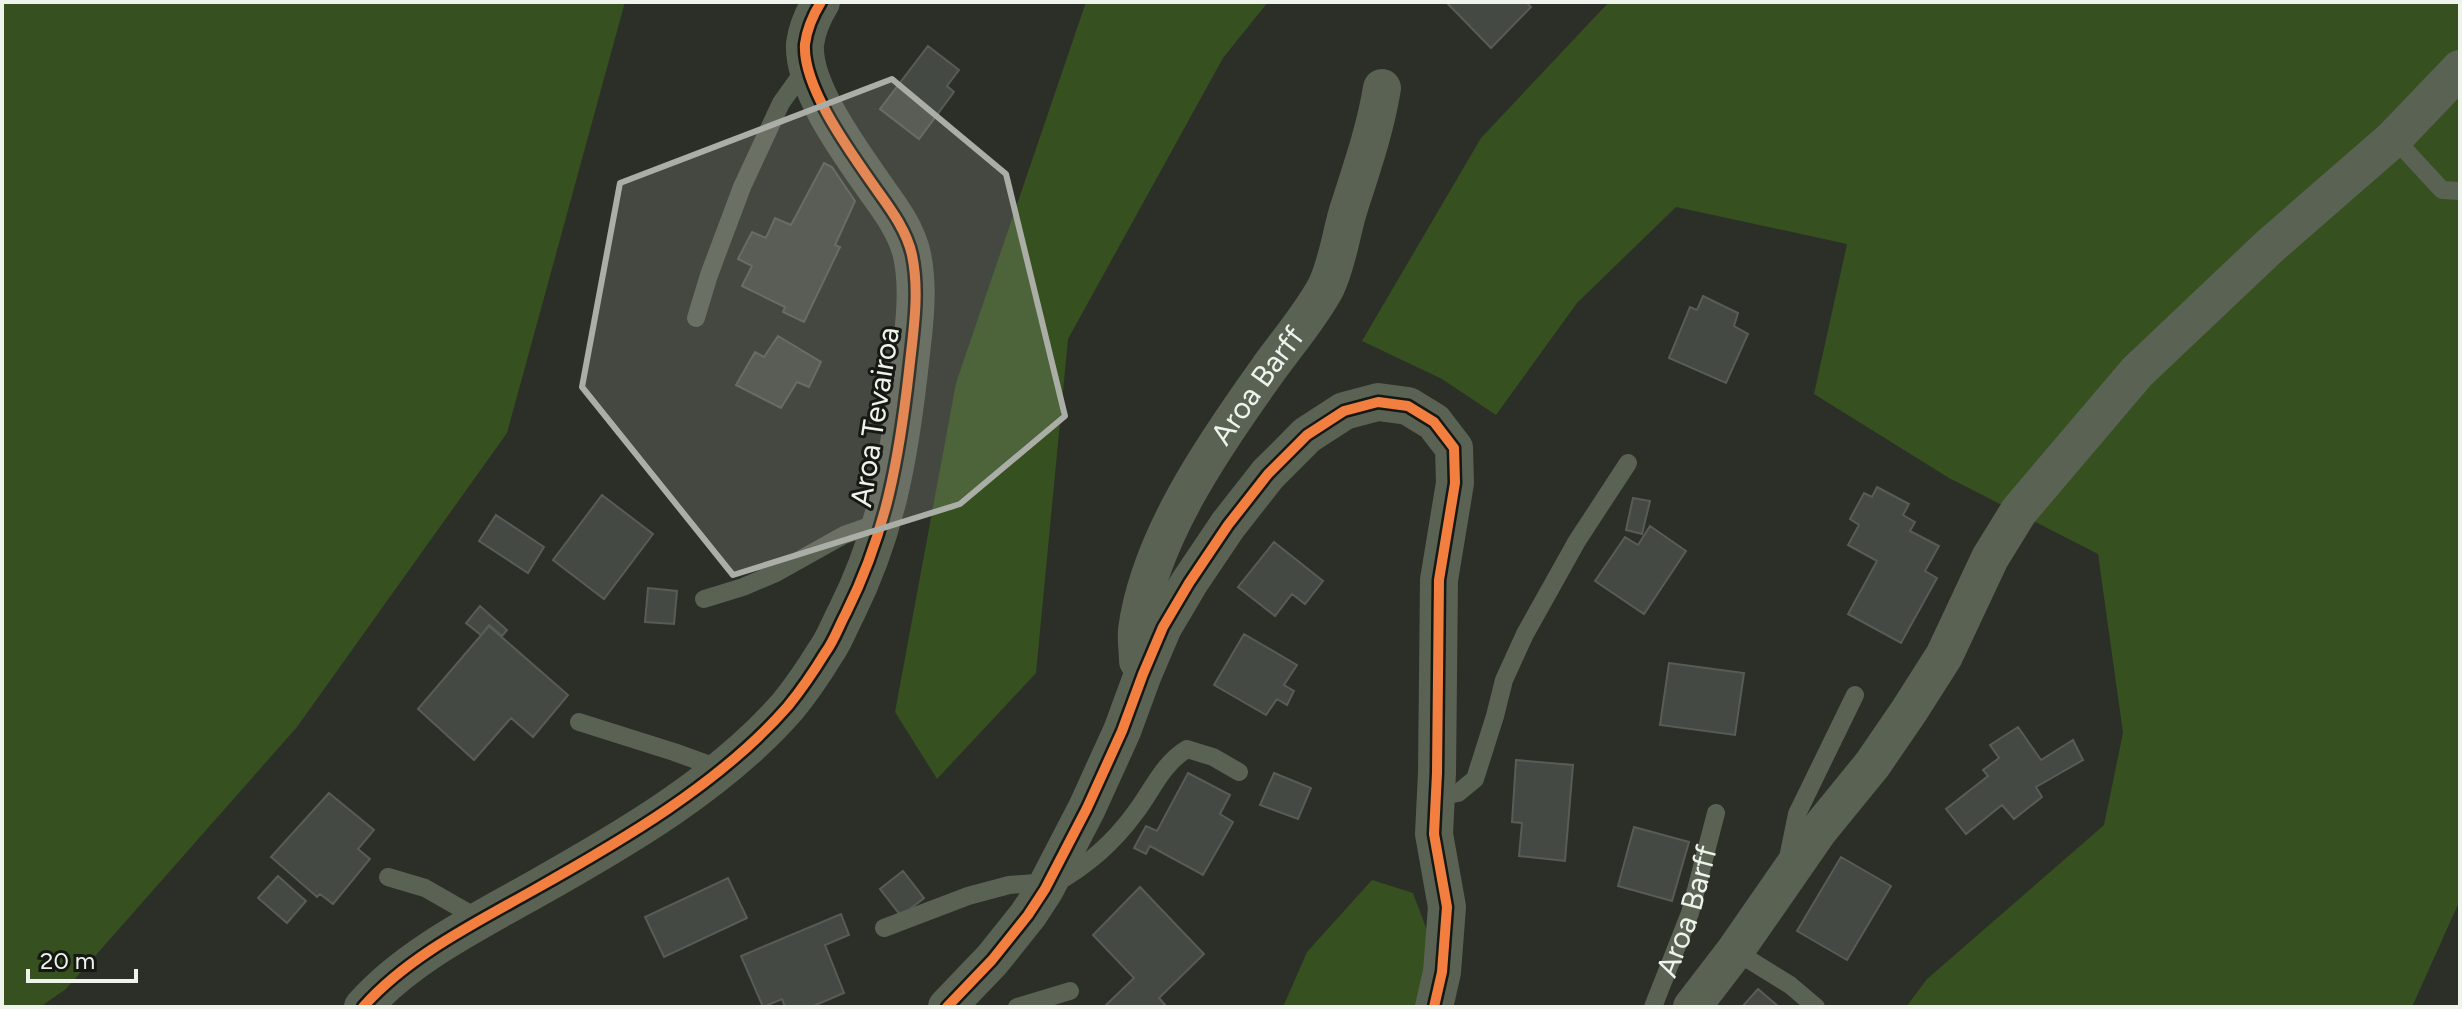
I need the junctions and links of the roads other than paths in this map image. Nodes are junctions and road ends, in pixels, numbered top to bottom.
1 (821, 2) edge
2 (807, 66) junction
3 (2460, 69) edge
4 (1382, 88) dead end
5 (2394, 138) junction
6 (2460, 191) edge
7 (696, 318) dead end
8 (1628, 463) dead end
9 (884, 521) junction
10 (704, 599) dead end
11 (1139, 684) junction
12 (1855, 695) dead end
13 (579, 722) dead end
14 (721, 769) junction
15 (1239, 772) dead end
16 (1716, 813) dead end
17 (1435, 815) junction
18 (1789, 872) junction
19 (388, 877) dead end
20 (1046, 885) junction
21 (481, 920) junction
22 (884, 928) dead end
23 (1735, 951) junction
24 (1070, 991) dead end
25 (363, 1007) edge
26 (947, 1007) edge
27 (1017, 1007) edge
28 (1434, 1007) edge
29 (1653, 1007) edge
30 (1692, 1007) edge
31 (1816, 1007) edge

1 - 2 street, Aroa Tevairoa
2 - 7 lane
2 - 9 street, Aroa Tevairoa
3 - 5 street, Aroa Barff
4 - 11 street, Aroa Barff
5 - 6 lane
5 - 18 street, Aroa Barff
8 - 17 lane
9 - 10 lane, Aroa Tevairoa
9 - 14 street, Aroa Tevairoa
11 - 17 street
11 - 20 street
12 - 18 lane
13 - 14 lane
14 - 21 street, Aroa Tevairoa
15 - 20 lane
16 - 29 lane, Aroa Barff
17 - 28 street
18 - 23 street, Aroa Barff
19 - 21 lane
20 - 22 lane
20 - 26 street
21 - 25 street, Aroa Tevairoa
23 - 30 street, Aroa Barff
23 - 31 lane, Aroa Barff
24 - 27 lane

